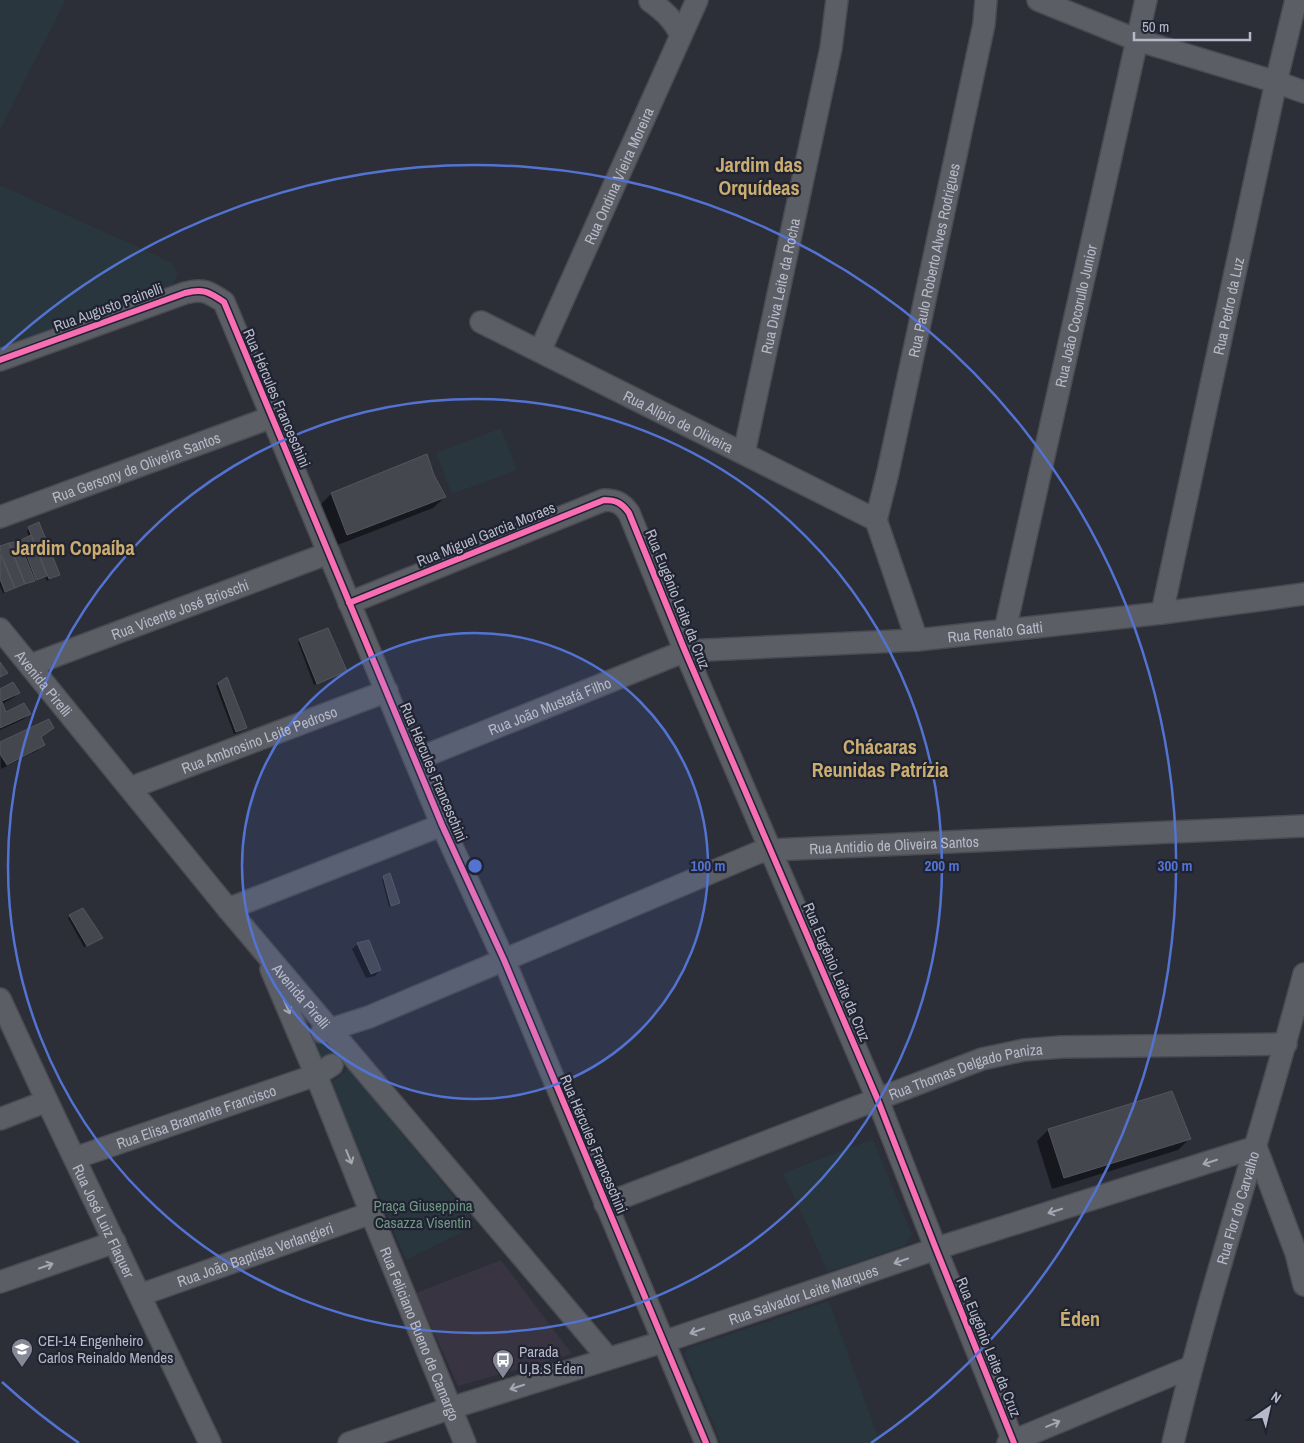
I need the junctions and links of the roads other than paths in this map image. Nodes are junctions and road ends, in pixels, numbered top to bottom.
1 (648, 0) edge
2 (675, 0) edge
3 (697, 0) edge
4 (837, 0) edge
5 (986, 0) edge
6 (1146, 0) edge
7 (1296, 0) edge
8 (1047, 4) edge
9 (681, 35) junction
10 (1137, 40) junction
11 (1276, 82) junction
12 (1304, 92) edge
13 (224, 302) joint
14 (481, 322) dead end
15 (540, 351) junction
16 (0, 360) edge
17 (272, 417) junction
18 (744, 453) junction
19 (629, 513) joint
20 (0, 517) edge
21 (876, 520) junction
22 (329, 553) junction
23 (1304, 594) edge
24 (349, 603) junction
25 (1162, 613) junction
26 (0, 629) edge
27 (1005, 630) junction
28 (917, 640) junction
29 (685, 651) junction
30 (31, 665) junction
31 (387, 691) junction
32 (415, 760) junction
33 (130, 788) junction
34 (442, 825) junction
35 (1304, 826) edge
36 (771, 850) junction
37 (228, 909) junction
38 (261, 946) junction
39 (504, 960) junction
40 (1304, 974) edge
41 (0, 999) edge
42 (1286, 1044) junction
43 (329, 1050) junction
44 (877, 1098) junction
45 (47, 1101) junction
46 (0, 1119) edge
47 (1256, 1147) junction
48 (75, 1158) junction
49 (605, 1204) junction
50 (371, 1213) junction
51 (115, 1242) junction
52 (936, 1249) junction
53 (1300, 1252) edge
54 (1304, 1280) edge
55 (0, 1282) edge
56 (1304, 1285) edge
57 (140, 1295) junction
58 (664, 1341) junction
59 (608, 1358) junction
60 (1191, 1367) junction
61 (451, 1408) junction
62 (1012, 1442) edge
63 (210, 1443) edge
64 (349, 1443) edge
65 (465, 1443) edge
66 (706, 1443) edge
67 (1173, 1443) edge

1 - 2 street
1 - 9 street
3 - 9 street, Rua Ondina Vieira Moreira
4 - 18 street, Rua Diva Leite da Rocha
5 - 21 street, Rua Paulo Roberto Alves Rodrigues
6 - 10 street, Rua João Cocorullo Junior
7 - 11 street, Rua Pedro da Luz
8 - 10 street
9 - 15 street, Rua Ondina Vieira Moreira
10 - 11 street
10 - 27 street, Rua João Cocorullo Junior
11 - 12 street
11 - 25 street, Rua Pedro da Luz
13 - 16 street, Rua Augusto Painelli
13 - 17 street, Rua Hércules Franceschini
14 - 15 street, Rua Alípio de Oliveira
15 - 18 street, Rua Alípio de Oliveira
17 - 20 street, Rua Gersony de Oliveira Santos
17 - 22 street, Rua Hércules Franceschini
18 - 21 street, Rua Alípio de Oliveira
19 - 24 street, Rua Miguel Garcia Moraes
19 - 29 street, Rua Eugênio Leite da Cruz
21 - 28 street
22 - 24 street, Rua Hércules Franceschini
22 - 30 street, Rua Vicente José Brioschi
23 - 25 street, Rua Renato Gatti
24 - 31 street, Rua Hércules Franceschini
25 - 27 street, Rua Renato Gatti
26 - 30 street, Avenida Pirelli
27 - 28 street, Rua Renato Gatti
28 - 29 street, Rua Renato Gatti
29 - 32 street, Rua João Mustafá Filho
29 - 36 street, Rua Eugênio Leite da Cruz
30 - 33 street, Avenida Pirelli
31 - 32 street, Rua Hércules Franceschini
31 - 33 street, Rua Ambrosino Leite Pedroso
32 - 34 street, Rua Hércules Franceschini
33 - 37 street, Avenida Pirelli
34 - 37 street
34 - 39 street, Rua Hércules Franceschini
35 - 36 street, Rua Antidio de Oliveira Santos
36 - 39 street, Rua Antidio de Oliveira Santos
36 - 44 street, Rua Eugênio Leite da Cruz
37 - 38 street, Avenida Pirelli
38 -> 43 street, Rua Feliciano Bueno de Camargo
38 - 43 street, Avenida Pirelli
39 - 43 street
39 - 49 street, Rua Hércules Franceschini
40 - 42 street, Rua Flor do Carvalho
41 - 45 street, Rua José Luiz Flaquer
42 - 44 street, Rua Thomas Delgado Paniza
42 - 47 street, Rua Flor do Carvalho
43 - 48 street, Rua Elisa Bramante Francisco
43 -> 50 street, Rua Feliciano Bueno de Camargo
43 - 59 street, Avenida Pirelli
44 - 49 street, Rua Thomas Delgado Paniza
44 - 52 street, Rua Eugênio Leite da Cruz
45 - 46 street
45 - 48 street, Rua José Luiz Flaquer
47 -> 52 street, Rua Salvador Leite Marques
47 - 53 street
47 - 60 street, Rua Flor do Carvalho
48 - 51 street, Rua José Luiz Flaquer
49 - 58 street, Rua Hércules Franceschini
50 - 57 street, Rua João Baptista Verlangieri
50 - 61 street, Rua Feliciano Bueno de Camargo
55 -> 51 street
51 - 57 street, Rua José Luiz Flaquer
52 -> 58 street, Rua Salvador Leite Marques
52 - 62 street, Rua Eugênio Leite da Cruz
53 - 54 street
54 - 56 street
57 - 63 street, Rua José Luiz Flaquer
58 - 59 street, Rua Salvador Leite Marques
58 - 66 street, Rua Hércules Franceschini
59 -> 61 street, Rua Salvador Leite Marques
62 -> 60 street
60 - 67 street, Rua Flor do Carvalho
61 - 64 street, Rua Salvador Leite Marques
61 - 65 street, Rua Feliciano Bueno de Camargo

